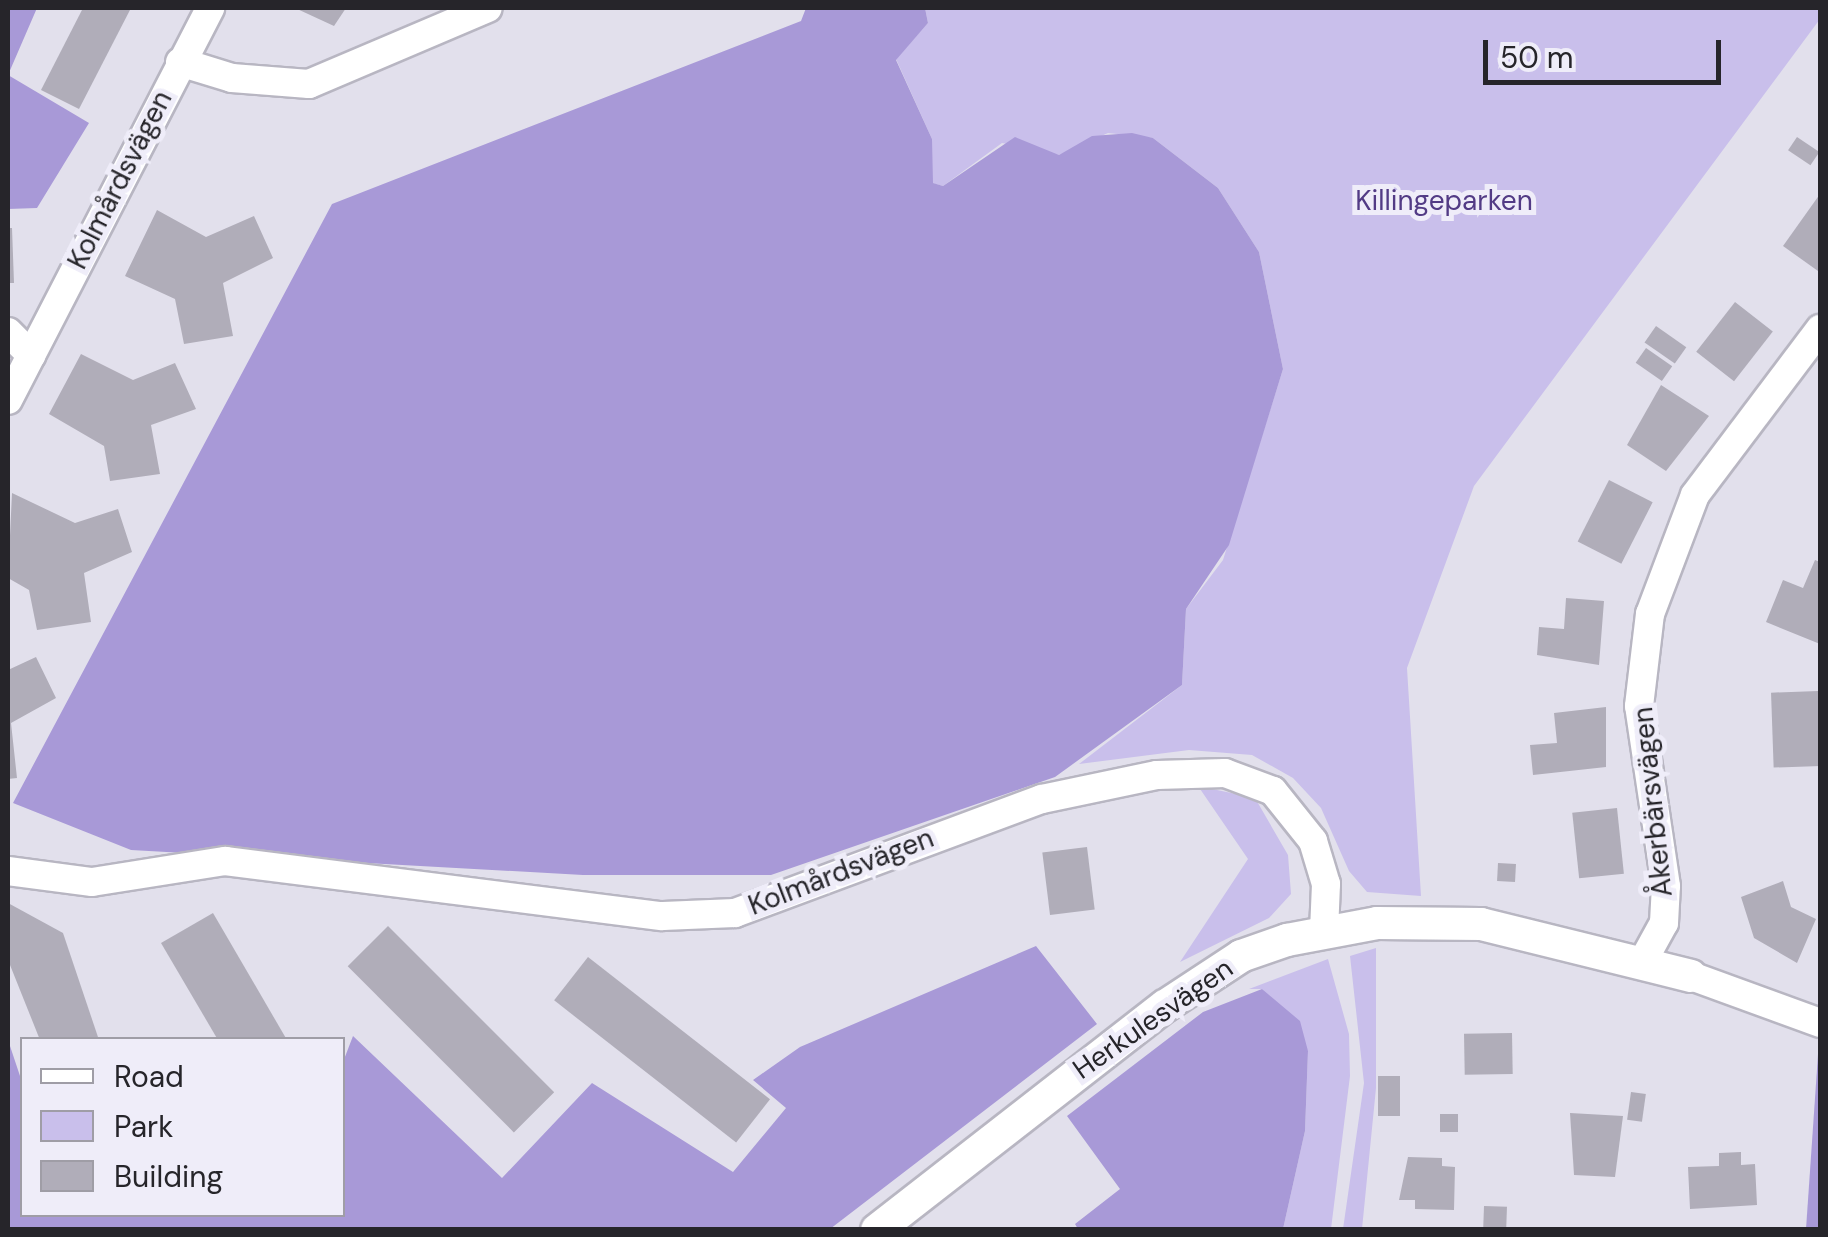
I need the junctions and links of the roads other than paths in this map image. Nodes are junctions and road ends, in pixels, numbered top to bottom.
1 (210, 8) edge
2 (488, 8) edge
3 (180, 62) junction
4 (1820, 329) edge
5 (8, 332) edge
6 (31, 354) junction
7 (8, 400) edge
8 (8, 871) edge
9 (1324, 931) junction
10 (1643, 961) junction
11 (1691, 976) joint
12 (1820, 1023) edge
13 (876, 1230) edge

1 - 3 street, Kolmårdsvägen
2 - 3 street
3 - 6 street, Kolmårdsvägen
4 - 10 street, Åkerbärsvägen
5 - 6 street
6 - 7 street, Kolmårdsvägen
8 - 9 street, Kolmårdsvägen
9 - 10 street, Herkulesvägen
9 - 13 street, Herkulesvägen
10 - 11 street, Herkulesvägen
11 - 12 street, Herkulesvägen

